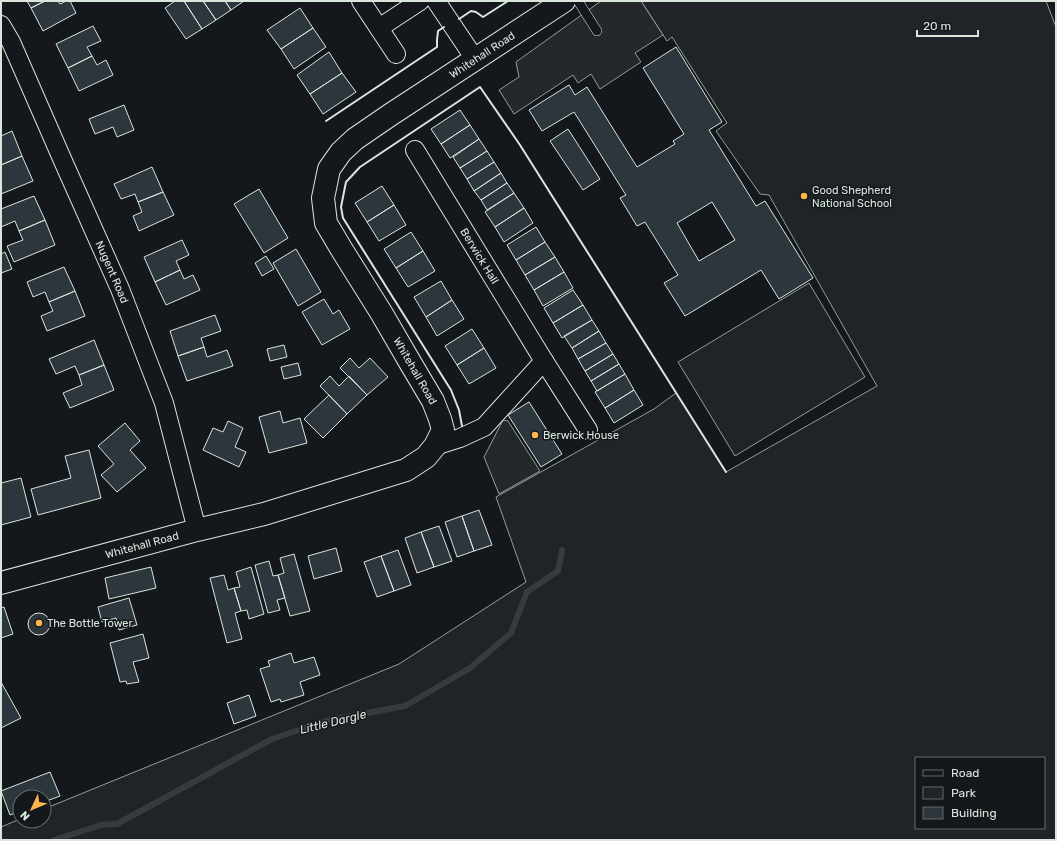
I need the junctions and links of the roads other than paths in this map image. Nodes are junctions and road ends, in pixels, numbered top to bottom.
1 (362, 1) edge
2 (420, 1) edge
3 (436, 1) edge
4 (564, 1) edge
5 (578, 1) edge
6 (1, 25) edge
7 (379, 28) junction
8 (598, 31) dead end
9 (396, 54) dead end
10 (476, 59) junction
11 (415, 150) dead end
12 (544, 362) junction
13 (588, 430) dead end
14 (435, 446) junction
15 (197, 530) junction
16 (1, 583) edge

1 - 7 street
2 - 7 street
3 - 10 street
4 - 10 street, Whitehall Road
5 - 8 lane
6 - 15 street, Nugent Road
7 - 9 street
10 - 14 street, Whitehall Road
11 - 12 street, Berwick Hall
12 - 13 street, Berwick Hall
12 - 14 street
14 - 15 street, Whitehall Road
15 - 16 street, Whitehall Road

